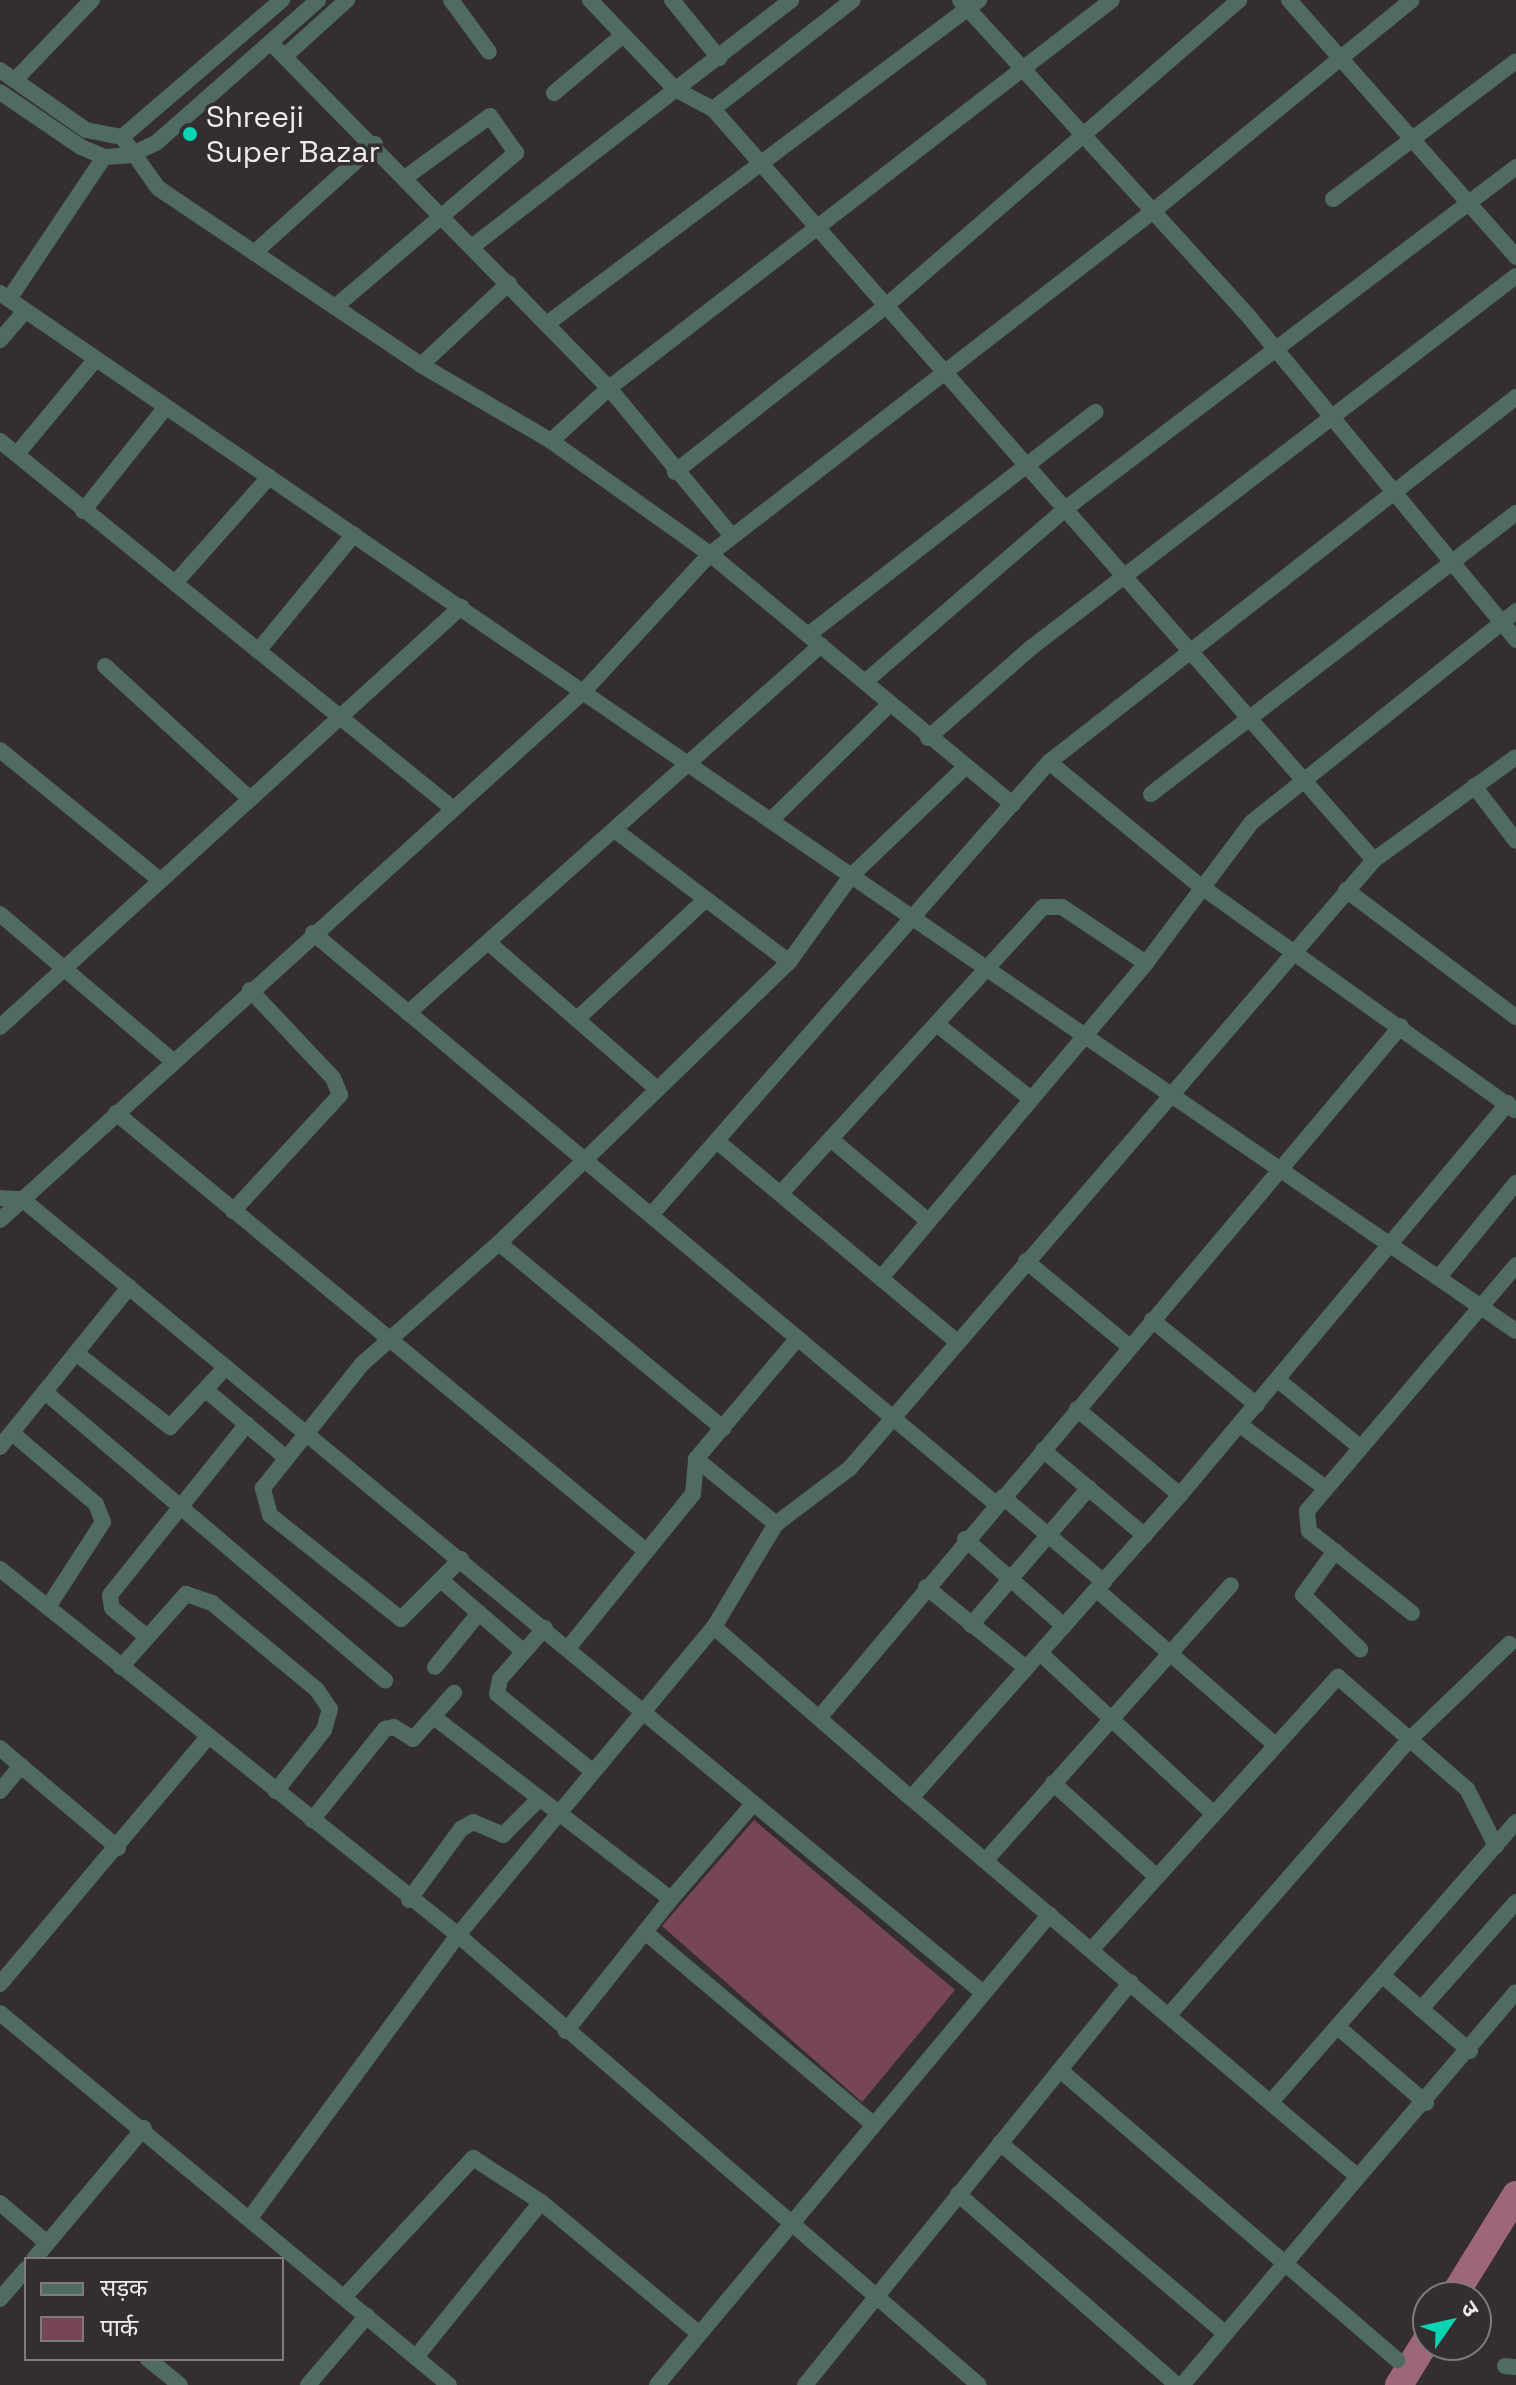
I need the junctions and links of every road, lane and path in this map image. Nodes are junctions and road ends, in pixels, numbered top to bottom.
1 (92, 0) edge
2 (282, 0) edge
3 (318, 0) edge
4 (347, 0) edge
5 (451, 0) edge
6 (590, 0) edge
7 (672, 0) edge
8 (791, 0) edge
9 (853, 0) edge
10 (1112, 0) edge
11 (1239, 0) edge
12 (1289, 0) edge
13 (1412, 0) edge
14 (969, 3) edge
15 (623, 35) junction
16 (271, 43) junction
17 (489, 52) dead end
18 (285, 56) junction
19 (1340, 57) junction
20 (719, 58) junction
21 (1516, 61) edge
22 (0, 70) edge
23 (1023, 71) junction
24 (15, 80) junction
25 (675, 89) junction
26 (0, 92) edge
27 (554, 93) dead end
28 (713, 109) junction
29 (1079, 132) junction
30 (122, 137) junction
31 (1412, 138) junction
32 (375, 144) junction
33 (130, 155) junction
34 (104, 157) junction
35 (762, 162) junction
36 (1516, 167) edge
37 (406, 177) junction
38 (1333, 199) dead end
39 (1468, 203) junction
40 (1152, 212) junction
41 (442, 215) junction
42 (821, 229) junction
43 (473, 246) junction
44 (254, 253) junction
45 (1516, 257) edge
46 (1516, 276) edge
47 (509, 283) junction
48 (4, 296) edge
49 (887, 305) junction
50 (335, 307) junction
51 (25, 311) junction
52 (548, 323) junction
53 (0, 340) edge
54 (1273, 350) junction
55 (95, 360) junction
56 (421, 365) junction
57 (947, 373) junction
58 (609, 388) junction
59 (1516, 397) edge
60 (166, 407) junction
61 (1096, 412) dead end
62 (1329, 418) junction
63 (0, 441) edge
64 (551, 441) junction
65 (17, 454) junction
66 (1027, 463) junction
67 (675, 472) junction
68 (269, 477) junction
69 (1392, 492) junction
70 (1065, 509) junction
71 (83, 511) junction
72 (1516, 513) edge
73 (354, 534) junction
74 (732, 536) junction
75 (710, 554) junction
76 (1450, 560) junction
77 (1125, 576) junction
78 (175, 583) junction
79 (461, 607) junction
80 (1516, 611) edge
81 (1501, 622) junction
82 (814, 640) junction
83 (1516, 640) edge
84 (1190, 649) junction
85 (258, 651) junction
86 (105, 666) dead end
87 (866, 681) junction
88 (584, 691) junction
89 (890, 704) junction
90 (340, 718) junction
91 (1250, 719) junction
92 (928, 738) junction
93 (0, 750) edge
94 (1516, 757) edge
95 (1049, 762) junction
96 (690, 765) junction
97 (963, 769) junction
98 (1304, 779) junction
99 (1474, 786) junction
100 (1151, 794) dead end
101 (250, 799) junction
102 (1013, 805) junction
103 (452, 808) junction
104 (771, 820) junction
105 (616, 831) junction
106 (1516, 841) edge
107 (1374, 860) junction
108 (851, 876) junction
109 (160, 880) junction
110 (1199, 885) junction
111 (1346, 890) junction
112 (706, 899) junction
113 (0, 914) edge
114 (918, 918) junction
115 (313, 933) junction
116 (489, 943) junction
117 (1295, 946) junction
118 (789, 962) junction
119 (1146, 963) junction
120 (64, 969) junction
121 (986, 969) junction
122 (250, 990) junction
123 (1513, 1010) edge
124 (408, 1013) junction
125 (577, 1019) junction
126 (939, 1026) junction
127 (1401, 1026) junction
128 (0, 1027) edge
129 (1083, 1037) junction
130 (173, 1061) junction
131 (657, 1089) junction
132 (1167, 1095) junction
133 (1031, 1099) junction
134 (1512, 1107) edge
135 (116, 1113) junction
136 (833, 1141) junction
137 (718, 1142) junction
138 (583, 1159) junction
139 (1279, 1171) junction
140 (1516, 1183) edge
141 (781, 1193) junction
142 (0, 1198) edge
143 (22, 1199) junction
144 (233, 1211) junction
145 (652, 1214) junction
146 (926, 1219) junction
147 (0, 1220) edge
148 (499, 1243) junction
149 (1392, 1245) junction
150 (1026, 1261) junction
151 (1516, 1265) edge
152 (1439, 1277) junction
153 (881, 1278) junction
154 (129, 1287) junction
155 (1481, 1307) junction
156 (1152, 1320) junction
157 (1516, 1331) edge
158 (798, 1338) junction
159 (389, 1340) junction
160 (957, 1342) junction
161 (1130, 1347) junction
162 (76, 1353) junction
163 (226, 1367) junction
164 (1278, 1380) junction
165 (207, 1391) junction
166 (45, 1392) junction
167 (1257, 1405) junction
168 (1077, 1409) junction
169 (893, 1417) junction
170 (247, 1424) junction
171 (1240, 1425) junction
172 (723, 1428) junction
173 (306, 1432) junction
174 (12, 1433) junction
175 (0, 1447) edge
176 (1360, 1447) junction
177 (1043, 1450) junction
178 (286, 1458) junction
179 (696, 1459) junction
180 (1324, 1487) junction
181 (1089, 1488) junction
182 (1180, 1495) junction
183 (999, 1501) junction
184 (180, 1506) junction
185 (776, 1524) junction
186 (1049, 1536) junction
187 (1145, 1536) junction
188 (965, 1539) junction
189 (646, 1551) junction
190 (1335, 1551) junction
191 (461, 1559) junction
192 (0, 1569) edge
193 (1011, 1579) junction
194 (442, 1581) junction
195 (1231, 1585) dead end
196 (1101, 1586) junction
197 (926, 1587) junction
198 (48, 1607) junction
199 (479, 1613) junction
200 (1412, 1613) dead end
201 (971, 1625) junction
202 (1064, 1626) junction
203 (714, 1627) junction
204 (545, 1628) junction
205 (147, 1637) junction
206 (1509, 1644) dead end
207 (569, 1647) junction
208 (1360, 1649) dead end
209 (524, 1652) junction
210 (1169, 1652) junction
211 (1040, 1653) junction
212 (121, 1667) junction
213 (435, 1667) dead end
214 (1026, 1668) junction
215 (385, 1680) dead end
216 (454, 1693) dead end
217 (644, 1710) junction
218 (1111, 1716) junction
219 (435, 1718) junction
220 (819, 1718) junction
221 (207, 1738) junction
222 (1409, 1740) junction
223 (1275, 1745) junction
224 (0, 1748) edge
225 (21, 1766) junction
226 (591, 1770) junction
227 (1053, 1783) junction
228 (0, 1791) edge
229 (276, 1791) junction
230 (911, 1798) junction
231 (536, 1802) junction
232 (753, 1804) junction
233 (555, 1812) junction
234 (1213, 1813) junction
235 (312, 1820) junction
236 (1516, 1822) edge
237 (1496, 1846) junction
238 (118, 1848) junction
239 (986, 1860) junction
240 (1156, 1876) junction
241 (671, 1899) junction
242 (409, 1900) junction
243 (1516, 1902) edge
244 (1050, 1914) junction
245 (645, 1932) junction
246 (458, 1935) junction
247 (1092, 1949) junction
248 (1383, 1976) junction
249 (1131, 1982) junction
250 (0, 1984) edge
251 (982, 1992) junction
252 (1515, 1997) edge
253 (1421, 2009) junction
254 (0, 2013) edge
255 (1169, 2015) junction
256 (1339, 2028) junction
257 (566, 2031) junction
258 (1470, 2051) junction
259 (1060, 2070) junction
260 (1271, 2102) junction
261 (1426, 2103) junction
262 (871, 2122) junction
263 (144, 2128) junction
264 (1000, 2143) junction
265 (1358, 2177) junction
266 (958, 2194) junction
267 (541, 2202) junction
268 (0, 2203) edge
269 (250, 2218) junction
270 (787, 2222) junction
271 (47, 2243) junction
272 (36, 2257) edge
273 (1284, 2264) junction
274 (24, 2271) edge
275 (876, 2296) junction
276 (344, 2297) junction
277 (0, 2299) edge
278 (367, 2316) junction
279 (698, 2333) junction
280 (1225, 2333) junction
281 (416, 2357) junction
282 (1397, 2360) dead end
283 (150, 2361) edge
284 (807, 2384) edge
285 (180, 2385) edge
286 (308, 2385) edge
287 (449, 2385) edge
288 (657, 2385) edge
289 (979, 2385) edge
290 (1180, 2385) edge

1 - 24 street
2 - 30 street
3 - 16 street
4 - 18 street
5 - 17 street
6 - 15 street
7 - 20 street
8 - 20 street
9 - 28 street
10 - 23 street
11 - 29 street
12 - 19 street
13 - 19 street
14 - 23 street
14 - 35 street
15 - 25 street
15 - 27 street
16 - 18 street
16 - 33 street
18 - 32 street
19 - 31 street
19 - 40 street
20 - 25 street
21 - 31 street
22 - 24 street
23 - 29 street
23 - 42 street
24 - 30 street
25 - 28 street
25 - 43 street
26 - 34 street
28 - 35 street
29 - 40 street
29 - 49 street
30 - 33 street
31 - 38 street
31 - 39 street
32 - 37 street
32 - 44 street
33 - 34 street
33 - 44 street
34 - 48 street
35 - 42 street
35 - 52 street
36 - 39 street
37 - 41 street
37 - 41 street
39 - 45 street
39 - 54 street
40 - 54 street
40 - 57 street
41 - 43 street
41 - 50 street
42 - 49 street
42 - 58 street
43 - 47 street
44 - 50 street
46 - 62 street
47 - 52 street
47 - 56 street
48 - 51 street
49 - 57 street
49 - 67 street
50 - 56 street
51 - 53 street
51 - 55 street
52 - 58 street
54 - 62 street
54 - 70 street
55 - 60 street
55 - 65 street
56 - 64 street
57 - 66 street
57 - 74 street
58 - 64 street
58 - 67 street
59 - 69 street
60 - 68 street
60 - 71 street
61 - 66 street
62 - 69 street
62 - 77 street
63 - 65 street
64 - 75 street
65 - 71 street
66 - 70 street
66 - 82 street
67 - 74 street
68 - 73 street
68 - 78 street
69 - 76 street
69 - 84 street
70 - 77 street
70 - 87 street
71 - 78 street
72 - 76 street
73 - 79 street
73 - 85 street
74 - 75 street
75 - 82 street
75 - 88 street
76 - 81 street
76 - 91 street
77 - 84 street
77 - 92 street
78 - 85 street
79 - 88 street
79 - 90 street
80 - 81 street
81 - 83 street
81 - 98 street
82 - 87 street
82 - 96 street
84 - 91 street
84 - 95 street
85 - 90 street
86 - 101 street
87 - 89 street
88 - 96 street
88 - 103 street
89 - 92 street
89 - 104 street
90 - 101 street
90 - 103 street
91 - 98 street
91 - 100 street
92 - 97 street
93 - 109 street
94 - 99 street
95 - 102 street
95 - 110 street
96 - 104 street
96 - 105 street
97 - 102 street
97 - 108 street
98 - 107 street
98 - 110 street
99 - 106 street
99 - 107 street
101 - 109 street
102 - 114 street
103 - 115 street
104 - 108 street
105 - 112 street
105 - 116 street
107 - 111 street
108 - 114 street
108 - 118 street
109 - 120 street
110 - 117 street
110 - 119 street
111 - 117 street
111 - 123 street
112 - 118 street
112 - 125 street
113 - 120 street
114 - 121 street
114 - 137 street
115 - 122 street
115 - 124 street
116 - 124 street
116 - 125 street
117 - 127 street
117 - 132 street
118 - 131 street
119 - 121 street
119 - 129 street
120 - 128 street
120 - 130 street
121 - 126 street
121 - 129 street
122 - 130 street
122 - 144 street
124 - 138 street
125 - 131 street
126 - 133 street
126 - 136 street
127 - 134 street
127 - 139 street
129 - 132 street
129 - 133 street
130 - 135 street
131 - 138 street
132 - 139 street
132 - 150 street
133 - 146 street
134 - 149 street
135 - 143 street
135 - 144 street
136 - 141 street
136 - 146 street
137 - 141 street
137 - 145 street
138 - 145 street
138 - 148 street
139 - 149 street
139 - 156 street
140 - 152 street
141 - 153 street
142 - 143 street
143 - 147 street
143 - 154 street
144 - 159 street
145 - 158 street
146 - 153 street
148 - 159 street
148 - 172 street
149 - 152 street
149 - 164 street
150 - 160 street
150 - 161 street
151 - 155 street
152 - 155 street
153 - 160 street
154 - 162 street
154 - 163 street
155 - 157 street
155 - 176 street
156 - 161 street
156 - 167 street
158 - 169 street
158 - 172 street
159 - 173 street
159 - 189 street
160 - 169 street
161 - 168 street
162 - 165 street
162 - 166 street
163 - 165 street
163 - 173 street
164 - 167 street
164 - 176 street
165 - 170 street
166 - 174 street
166 - 184 street
167 - 171 street
168 - 177 street
168 - 182 street
169 - 183 street
169 - 185 street
170 - 178 street
170 - 184 street
171 - 180 street
171 - 182 street
172 - 179 street
173 - 178 street
173 - 191 street
174 - 175 street
174 - 198 street
176 - 180 street
177 - 181 street
177 - 183 street
178 - 194 street
179 - 185 street
179 - 189 street
180 - 190 street
181 - 186 street
181 - 187 street
182 - 187 street
183 - 186 street
183 - 188 street
184 - 205 street
184 - 215 street
185 - 203 street
186 - 193 street
186 - 196 street
187 - 196 street
188 - 193 street
188 - 197 street
189 - 207 street
190 - 200 street
190 - 208 street
191 - 194 street
191 - 204 street
192 - 198 street
193 - 201 street
193 - 202 street
194 - 199 street
195 - 210 street
196 - 202 street
196 - 210 street
197 - 201 street
197 - 220 street
198 - 212 street
199 - 209 street
199 - 213 street
201 - 214 street
202 - 211 street
203 - 217 street
203 - 220 street
204 - 207 street
204 - 209 street
205 - 212 street
205 - 229 street
206 - 222 street
207 - 217 street
209 - 226 street
210 - 218 street
210 - 223 street
211 - 214 street
211 - 218 street
212 - 221 street
214 - 230 street
216 - 219 street
217 - 226 street
217 - 232 street
218 - 227 street
218 - 234 street
219 - 231 street
219 - 235 street
220 - 230 street
221 - 229 street
221 - 238 street
222 - 223 street
222 - 237 street
222 - 255 street
223 - 234 street
224 - 225 street
225 - 228 street
225 - 238 street
226 - 233 street
227 - 239 street
227 - 240 street
229 - 235 street
230 - 239 street
231 - 233 street
231 - 242 street
232 - 241 street
232 - 251 street
233 - 241 street
233 - 246 street
234 - 240 street
235 - 242 street
236 - 237 street
237 - 248 street
238 - 250 street
239 - 244 street
240 - 247 street
241 - 245 street
242 - 246 street
243 - 253 street
244 - 247 street
244 - 251 street
245 - 257 street
245 - 262 street
246 - 257 street
246 - 269 street
247 - 249 street
248 - 253 street
248 - 256 street
249 - 255 street
249 - 259 street
251 - 262 street
252 - 258 street
253 - 258 street
254 - 263 street
255 - 260 street
256 - 260 street
256 - 261 street
257 - 270 street
258 - 261 street
259 - 264 street
259 - 273 street
260 - 265 street
261 - 265 street
262 - 270 street
263 - 269 street
263 - 271 street
264 - 266 street
264 - 280 street
265 - 273 street
266 - 275 street
266 - 290 street
267 - 276 street
267 - 279 street
267 - 281 street
268 - 271 street
269 - 276 street
270 - 275 street
270 - 279 street
271 - 272 street
273 - 280 street
273 - 282 street
274 - 277 street
275 - 284 street
275 - 289 street
276 - 278 street
278 - 281 street
278 - 286 street
279 - 288 street
280 - 290 street
281 - 287 street
283 - 285 street

